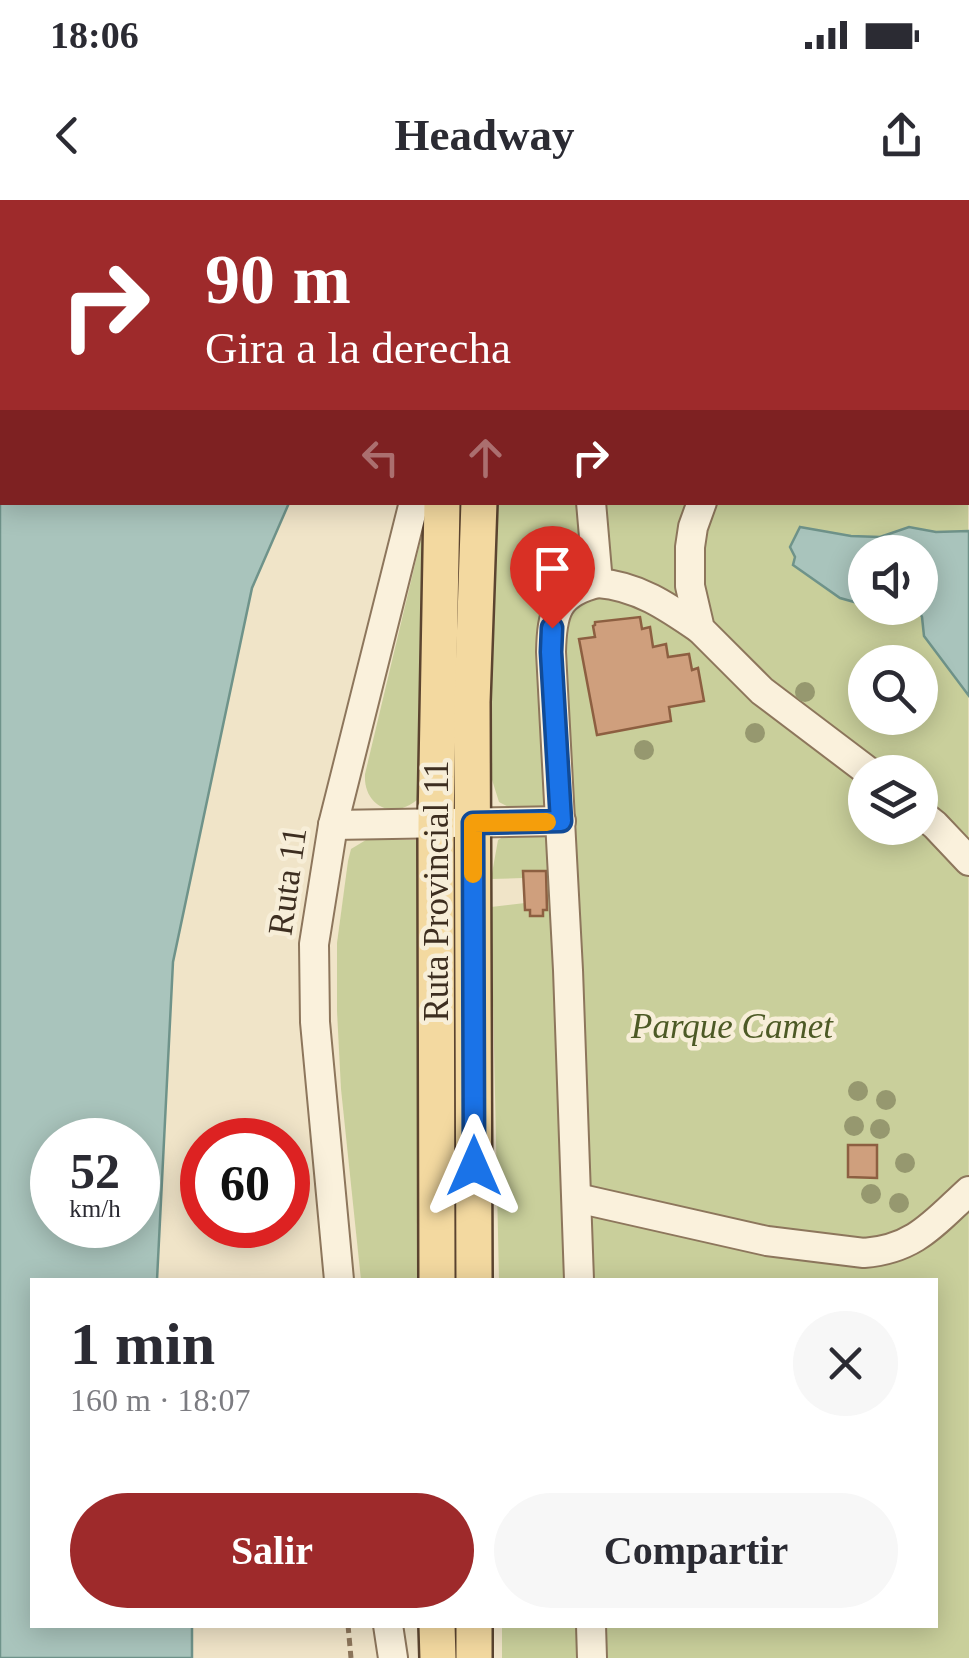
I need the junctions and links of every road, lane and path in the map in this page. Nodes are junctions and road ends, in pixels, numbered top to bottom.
1 (413, 505) edge
2 (442, 505) edge
3 (479, 505) edge
4 (591, 505) edge
5 (701, 505) edge
6 (598, 583) junction
7 (700, 629) junction
8 (848, 756) edge
9 (561, 821) junction
10 (436, 823) junction
11 (473, 823) junction
12 (332, 824) junction
13 (938, 828) edge
14 (969, 861) edge
15 (969, 1191) edge
16 (576, 1198) junction
17 (338, 1278) edge
18 (437, 1278) edge
19 (474, 1278) edge
20 (579, 1278) edge
21 (348, 1628) edge
22 (388, 1628) edge
23 (438, 1628) edge
24 (474, 1628) edge
25 (591, 1628) edge
26 (352, 1658) edge
27 (393, 1658) edge
28 (438, 1658) edge
29 (474, 1658) edge
30 (592, 1658) edge

1 - 12 street, Ruta 11
2 - 10 main road, Ruta Provincial 11
3 - 11 main road, Ruta Provincial 11
4 - 6 street
5 - 7 street
6 - 7 street
6 - 9 street
7 - 8 street
9 - 11 street
9 - 16 street
10 - 11 street
10 - 12 street
10 - 18 main road, Ruta Provincial 11
11 - 19 main road, Ruta Provincial 11
12 - 17 street, Ruta 11
13 - 14 street
15 - 16 street
16 - 20 street
21 - 26 path
22 - 27 street
23 - 28 main road
24 - 29 main road
25 - 30 street

